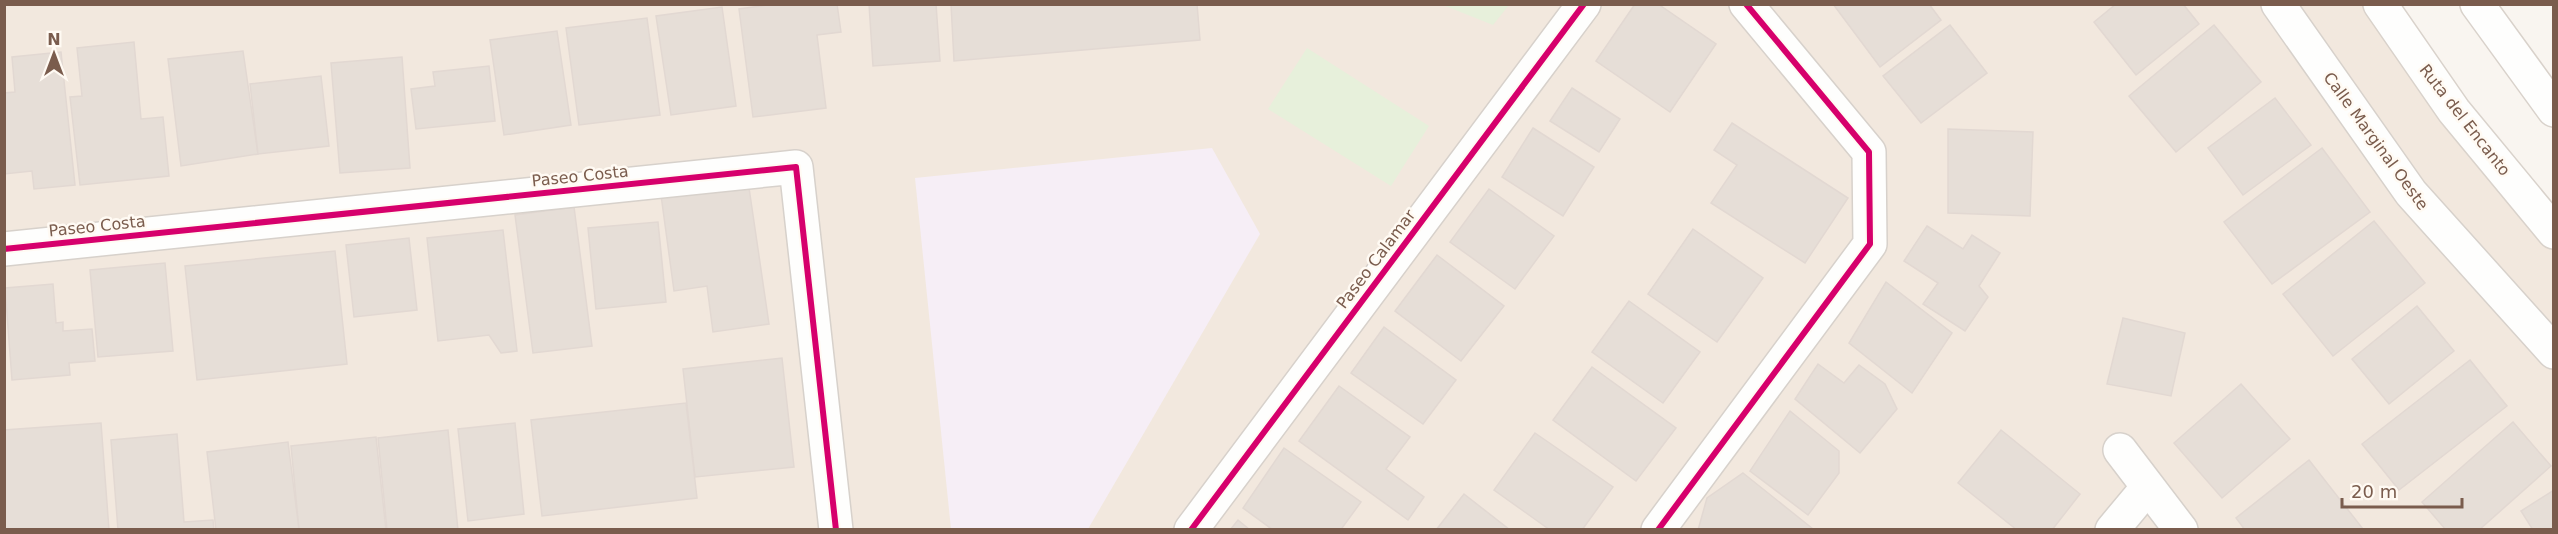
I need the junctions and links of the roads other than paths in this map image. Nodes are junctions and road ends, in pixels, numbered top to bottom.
1 (1584, 4) edge
2 (1746, 4) edge
3 (2278, 4) edge
4 (2380, 4) edge
5 (2477, 4) edge
6 (2553, 110) edge
7 (2553, 232) edge
8 (4, 249) edge
9 (2553, 352) edge
10 (2120, 450) dead end
11 (2147, 488) junction
12 (836, 530) edge
13 (1191, 530) edge
14 (1658, 530) edge
15 (2112, 530) edge
16 (2181, 530) edge

1 - 13 street, Paseo Calamar
2 - 14 street
3 - 9 street, Calle Marginal Oeste
4 - 7 street, Ruta del Encanto
5 - 6 street
8 - 12 street, Paseo Costa
10 - 11 street
11 - 15 street
11 - 16 street

